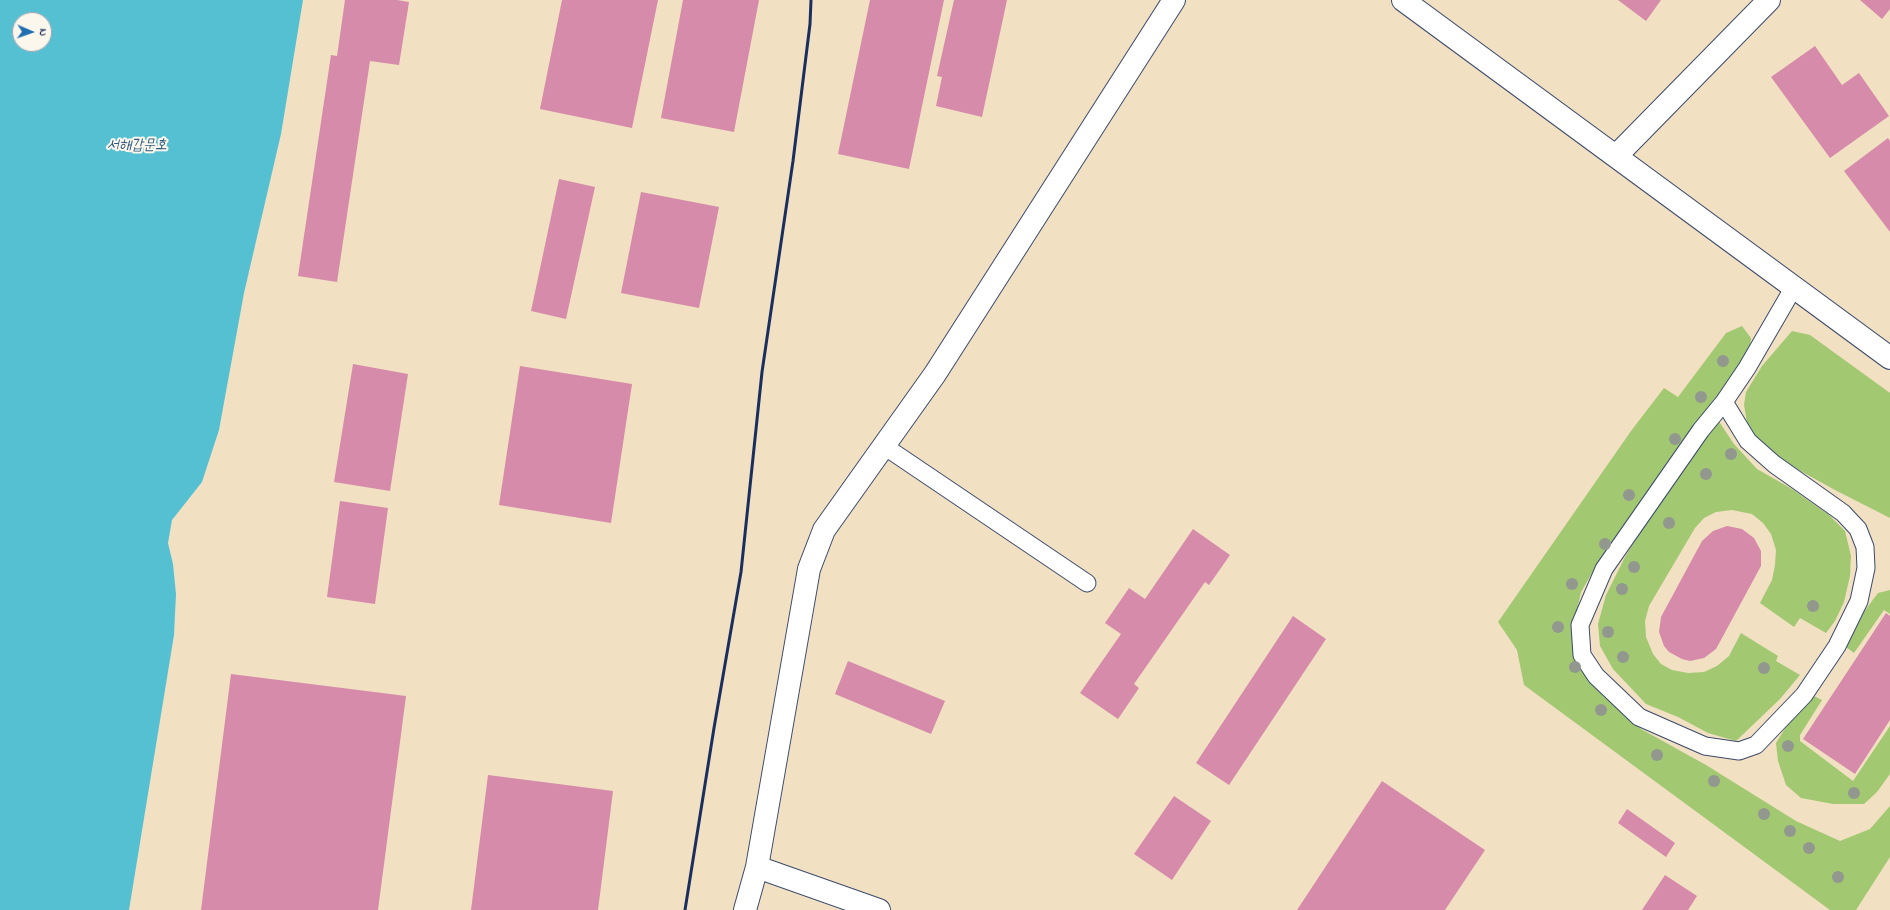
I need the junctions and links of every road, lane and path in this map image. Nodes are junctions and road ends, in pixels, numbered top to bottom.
1 (1174, 0) edge
2 (1403, 0) edge
3 (1770, 0) edge
4 (1616, 156) junction
5 (1794, 287) junction
6 (1890, 358) edge
7 (1724, 402) junction
8 (884, 446) junction
9 (1087, 583) dead end
10 (757, 867) junction
11 (745, 910) edge
12 (880, 910) edge

1 - 8 street
2 - 4 street
3 - 4 street
4 - 5 street
5 - 6 street
5 - 7 lane
7 - 7 lane
8 - 9 lane
8 - 10 street
10 - 11 street
10 - 12 street

